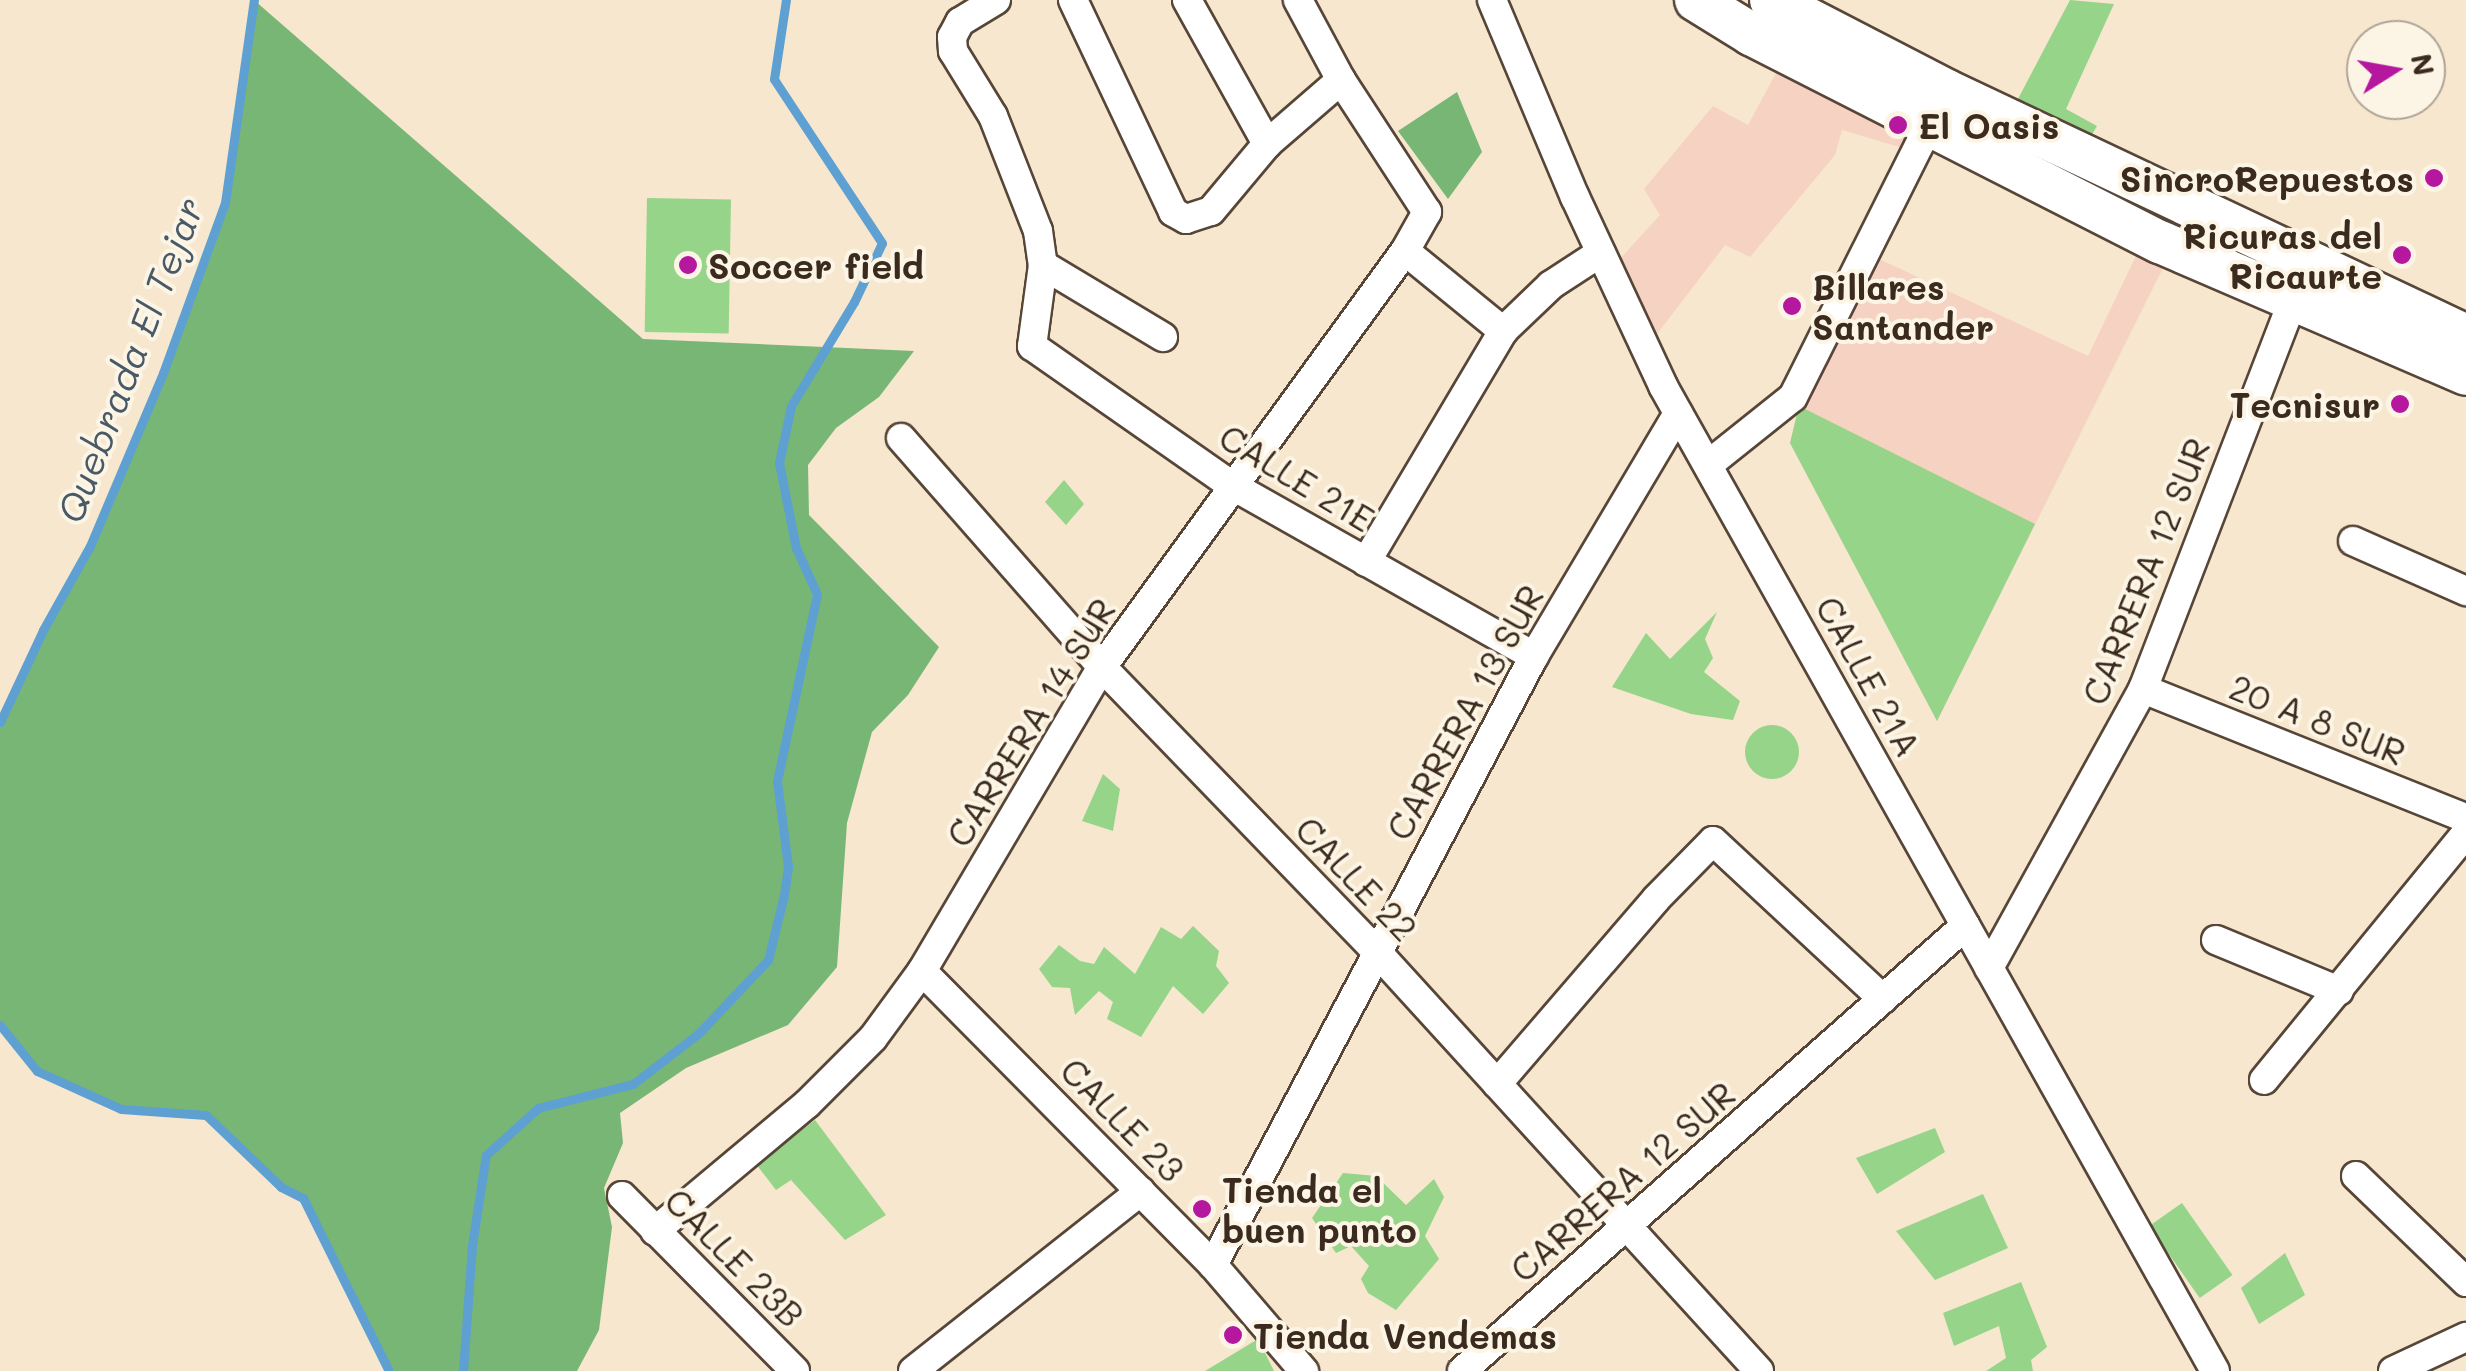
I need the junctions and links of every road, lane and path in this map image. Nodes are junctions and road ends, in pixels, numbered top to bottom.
1 (996, 0) edge
2 (1073, 0) edge
3 (1187, 0) edge
4 (1298, 0) edge
5 (1492, 0) edge
6 (1696, 0) edge
7 (1771, 0) edge
8 (1341, 80) junction
9 (1939, 108) junction
10 (1268, 144) junction
11 (1405, 251) junction
12 (1600, 253) junction
13 (1043, 265) junction
14 (2294, 298) junction
15 (1503, 332) junction
16 (2466, 336) edge
17 (1164, 337) dead end
18 (2466, 374) edge
19 (1678, 413) junction
20 (901, 438) dead end
21 (1710, 464) junction
22 (1234, 486) junction
23 (2353, 542) dead end
24 (1366, 562) junction
25 (2466, 591) edge
26 (1534, 656) junction
27 (1102, 667) junction
28 (2143, 690) junction
29 (2466, 818) edge
30 (2466, 833) edge
31 (1965, 926) junction
32 (2216, 940) dead end
33 (1376, 952) junction
34 (1989, 968) junction
35 (922, 971) junction
36 (2339, 992) junction
37 (1882, 999) junction
38 (2264, 1080) dead end
39 (1497, 1084) junction
40 (2356, 1176) dead end
41 (1141, 1190) junction
42 (622, 1196) dead end
43 (1628, 1226) junction
44 (655, 1231) junction
45 (1213, 1265) junction
46 (2466, 1282) edge
47 (2466, 1337) edge
48 (795, 1371) edge
49 (913, 1371) edge
50 (1304, 1371) edge
51 (1462, 1371) edge
52 (1759, 1371) edge
53 (2215, 1371) edge
54 (2393, 1371) edge

1 - 13 street
2 - 10 street
3 - 10 street
4 - 8 street
5 - 12 street, CALLE 21A
6 - 9 main road
7 - 9 main road
8 - 10 street
8 - 11 street, CARRERA 14 SUR
9 - 14 main road
9 - 16 main road
9 - 21 street
11 - 15 street
11 - 22 street, CARRERA 14 SUR
12 - 15 street
12 - 19 street, CALLE 21A
13 - 17 street
13 - 22 street, CALLE 21E
14 - 18 main road
14 - 28 street, CARRERA 12 SUR
15 - 24 street
19 - 21 street, CALLE 21A
19 - 26 street, CARRERA 13 SUR
20 - 27 street, CALLE 22
21 - 31 street, CALLE 21A
22 - 24 street, CALLE 21E
22 - 27 street, CARRERA 14 SUR
23 - 25 street
24 - 26 street, CALLE 21E
26 - 33 street, CARRERA 13 SUR
27 - 33 street, CALLE 22
27 - 35 street, CARRERA 14 SUR
28 - 29 street, 20 A 8 SUR
28 - 34 street, CARRERA 12 SUR
30 - 36 street
31 - 34 street, CALLE 21A
31 - 37 street, CARRERA 12 SUR
32 - 36 street
33 - 39 street, CALLE 22
33 - 45 street, CARRERA 13 SUR
34 - 53 street, CALLE 21A
35 - 41 street, CALLE 23
35 - 44 street, CARRERA 14 SUR
36 - 38 street
37 - 39 street
37 - 43 street, CARRERA 12 SUR
39 - 43 street, CALLE 22
40 - 46 street
41 - 45 street, CALLE 23
41 - 49 street
42 - 44 street, CALLE 23B
43 - 51 street, CARRERA 12 SUR
43 - 52 street, CALLE 22
44 - 48 street, CALLE 23B
45 - 50 street, CALLE 23
47 - 54 street

